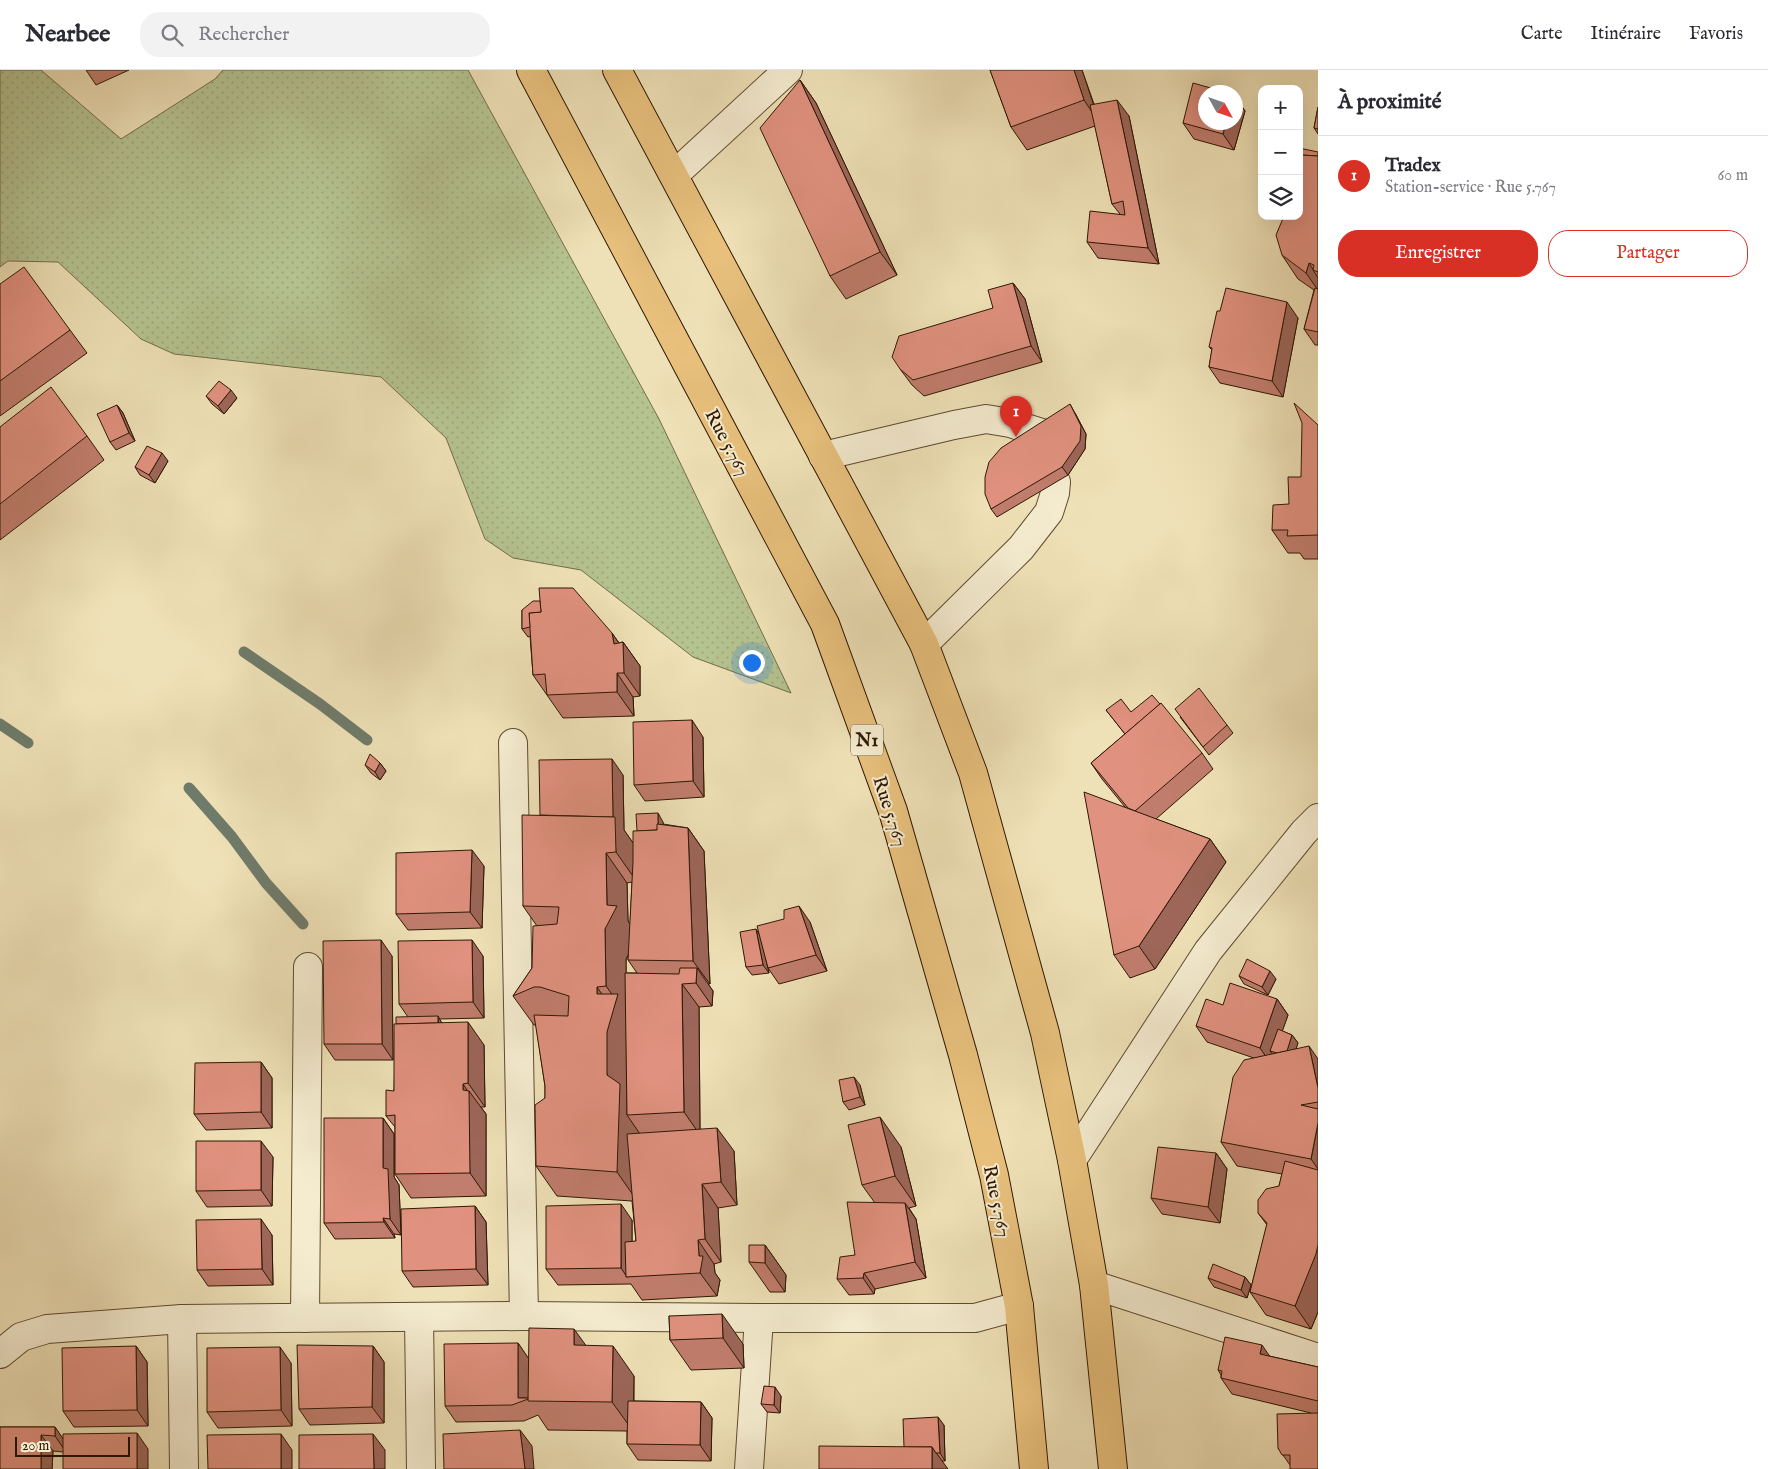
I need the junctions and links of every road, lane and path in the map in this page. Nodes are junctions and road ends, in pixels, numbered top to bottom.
1 (531, 70) edge
2 (617, 70) edge
3 (788, 70) edge
4 (674, 175) junction
5 (1042, 433) edge
6 (822, 456) junction
7 (1056, 482) edge
8 (924, 644) junction
9 (513, 743) dead end
10 (1318, 818) edge
11 (308, 967) dead end
12 (1072, 1160) junction
13 (1094, 1285) junction
14 (1019, 1306) junction
15 (524, 1316) junction
16 (419, 1317) junction
17 (182, 1318) junction
18 (305, 1318) junction
19 (759, 1318) junction
20 (0, 1354) edge
21 (1318, 1358) edge
22 (184, 1469) edge
23 (421, 1469) edge
24 (749, 1469) edge
25 (1034, 1469) edge
26 (1113, 1469) edge

1 - 14 highway, Rue 5.767 / N1
2 - 4 highway
3 - 4 street
4 - 6 highway
5 - 6 street
6 - 8 highway
7 - 8 street
8 - 12 highway
9 - 15 street
10 - 12 street
11 - 18 street
12 - 13 highway
13 - 21 street
13 - 26 highway
14 - 19 street
14 - 25 highway, Rue 5.767 / N1
15 - 16 street
15 - 19 street
16 - 18 street
16 - 23 street
17 - 18 street
17 - 20 street
17 - 22 street
19 - 24 street

